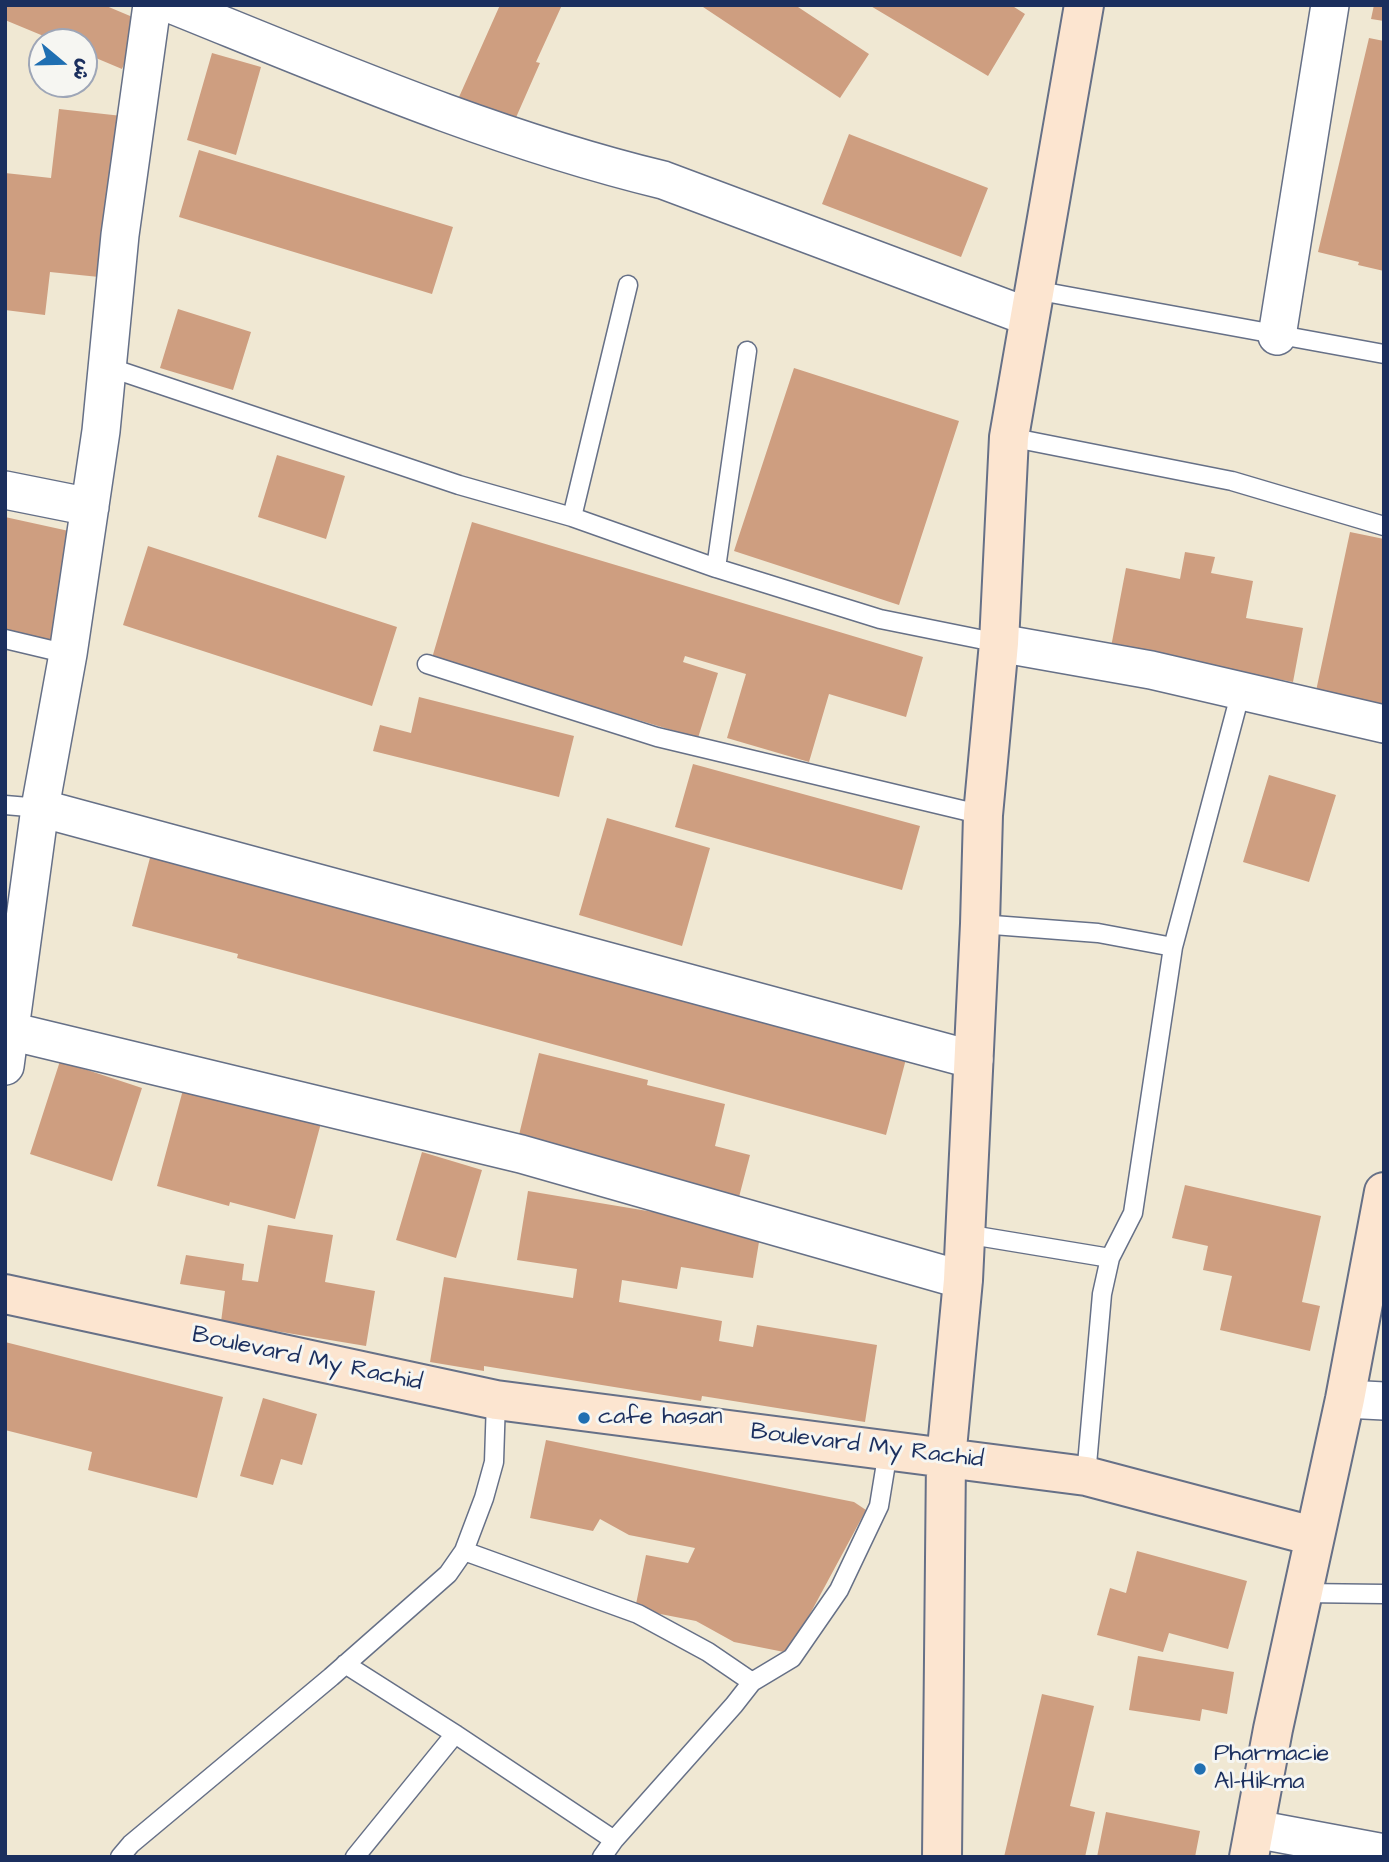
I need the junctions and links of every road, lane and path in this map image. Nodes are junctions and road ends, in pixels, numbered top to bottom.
1 (152, 5) edge
2 (173, 5) edge
3 (1084, 5) edge
4 (1330, 5) edge
5 (628, 285) dead end
6 (1031, 304) junction
7 (1277, 336) junction
8 (747, 351) dead end
9 (1384, 354) edge
10 (108, 367) junction
11 (1009, 437) junction
12 (5, 490) edge
13 (90, 507) junction
14 (572, 517) junction
15 (1384, 526) edge
16 (716, 568) junction
17 (5, 639) edge
18 (999, 643) junction
19 (68, 654) junction
20 (427, 663) dead end
21 (1241, 691) junction
22 (1384, 724) edge
23 (23, 807) edge
24 (983, 815) junction
25 (980, 924) junction
26 (1173, 947) junction
27 (8, 1049) edge
28 (974, 1060) junction
29 (1384, 1192) edge
30 (965, 1234) junction
31 (1110, 1258) junction
32 (963, 1280) junction
33 (5, 1294) edge
34 (1345, 1399) junction
35 (496, 1400) junction
36 (1384, 1401) edge
37 (888, 1451) junction
38 (946, 1459) junction
39 (1086, 1476) junction
40 (1313, 1536) junction
41 (464, 1551) junction
42 (1302, 1593) junction
43 (1384, 1594) edge
44 (345, 1664) junction
45 (752, 1682) junction
46 (455, 1734) junction
47 (614, 1840) junction
48 (1252, 1843) edge
49 (1384, 1853) edge
50 (120, 1857) edge
51 (355, 1857) edge
52 (601, 1857) edge
53 (942, 1857) edge

1 - 10 street
2 - 6 street
3 - 6 street
4 - 7 street
5 - 14 lane
6 - 7 lane
6 - 11 street
7 - 9 lane
8 - 16 lane
10 - 13 street
10 - 14 lane
11 - 15 lane
11 - 18 street
12 - 13 street
13 - 19 street
14 - 16 lane
16 - 18 lane
17 - 19 lane
18 - 21 street
18 - 24 street
19 - 23 street
20 - 24 lane
21 - 22 street
21 - 26 lane
23 - 27 street
23 - 28 street
24 - 25 street
25 - 26 lane
25 - 28 street
26 - 31 lane
27 - 32 street
28 - 30 street
29 - 34 street
30 - 31 lane
30 - 32 street
31 - 39 lane
32 - 38 street
33 - 35 street, Boulevard My Rachid
34 - 36 street
34 - 40 street
35 - 37 street, Boulevard My Rachid
35 - 41 lane
37 - 38 street, Boulevard My Rachid
37 - 45 lane
38 - 39 street, Boulevard My Rachid
38 - 53 street
39 - 40 street, Boulevard My Rachid
40 - 42 street
41 - 44 lane
41 - 45 lane
42 - 43 lane
42 - 48 street
44 - 46 lane
44 - 50 lane
45 - 47 lane
46 - 47 lane
46 - 51 lane
47 - 52 lane
48 - 49 street

